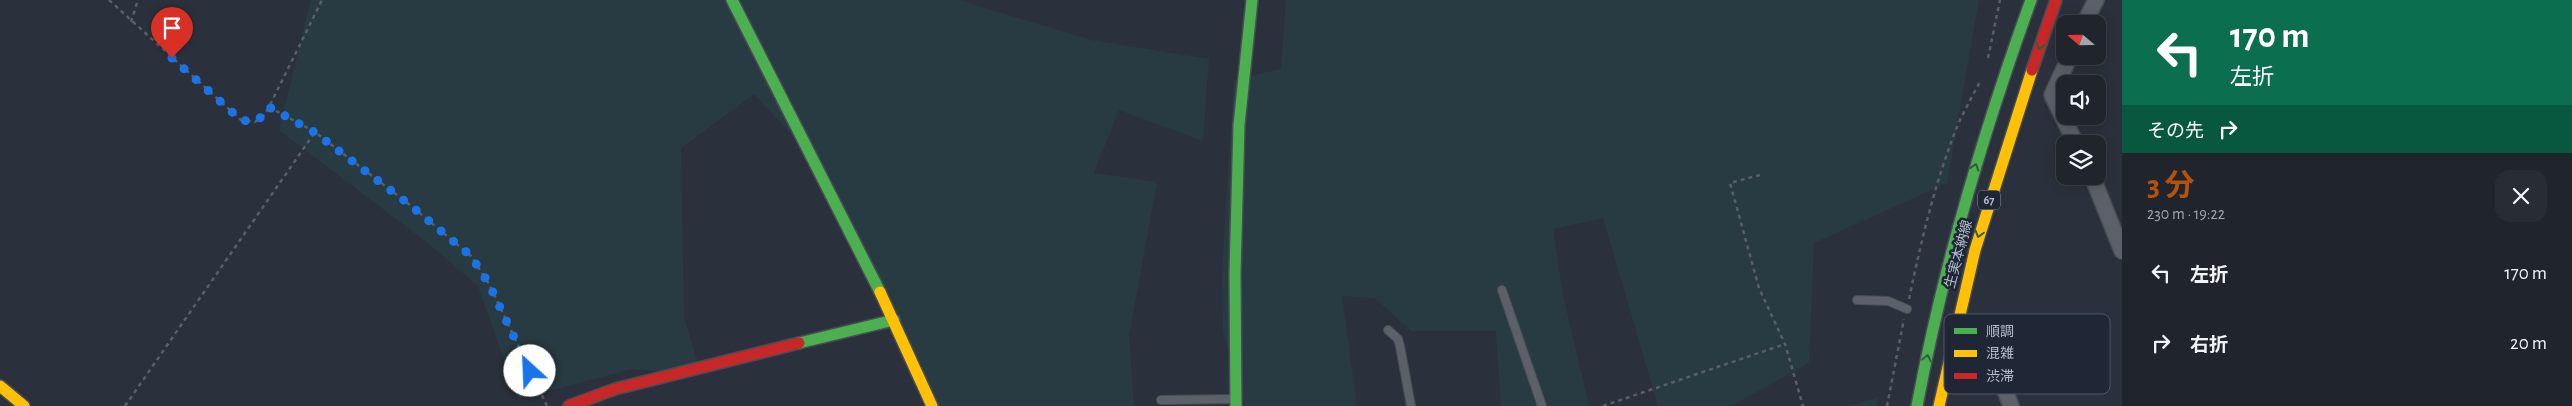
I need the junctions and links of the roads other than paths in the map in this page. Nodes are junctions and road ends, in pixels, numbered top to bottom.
1 (732, 0) edge
2 (1252, 0) edge
3 (2032, 0) edge
4 (2056, 0) edge
5 (2096, 0) edge
6 (2088, 15) edge
7 (2066, 65) edge
8 (2072, 135) edge
9 (2096, 185) edge
10 (2122, 251) edge
11 (1502, 290) dead end
12 (1857, 300) dead end
13 (1906, 309) road end
14 (1959, 314) edge
15 (894, 320) junction
16 (1388, 330) dead end
17 (1944, 383) edge
18 (0, 386) edge
19 (2006, 394) edge
20 (1161, 400) dead end
21 (1236, 402) edge
22 (24, 406) edge
23 (569, 406) edge
24 (932, 406) edge
25 (1410, 406) edge
26 (1542, 406) edge
27 (1917, 406) edge
28 (1939, 406) edge
29 (2011, 406) edge

1 - 15 street
2 - 21 street
27 -> 3 street, 生実本納線 / 67
4 -> 14 street, 生実本納線 / 67
5 - 6 street
7 - 8 street
9 - 10 street
11 - 26 lane
12 - 13 lane
15 - 23 street
15 - 24 street
16 - 25 lane
17 -> 28 street, 生実本納線 / 67
18 - 22 street
19 - 29 street
20 - 21 lane

